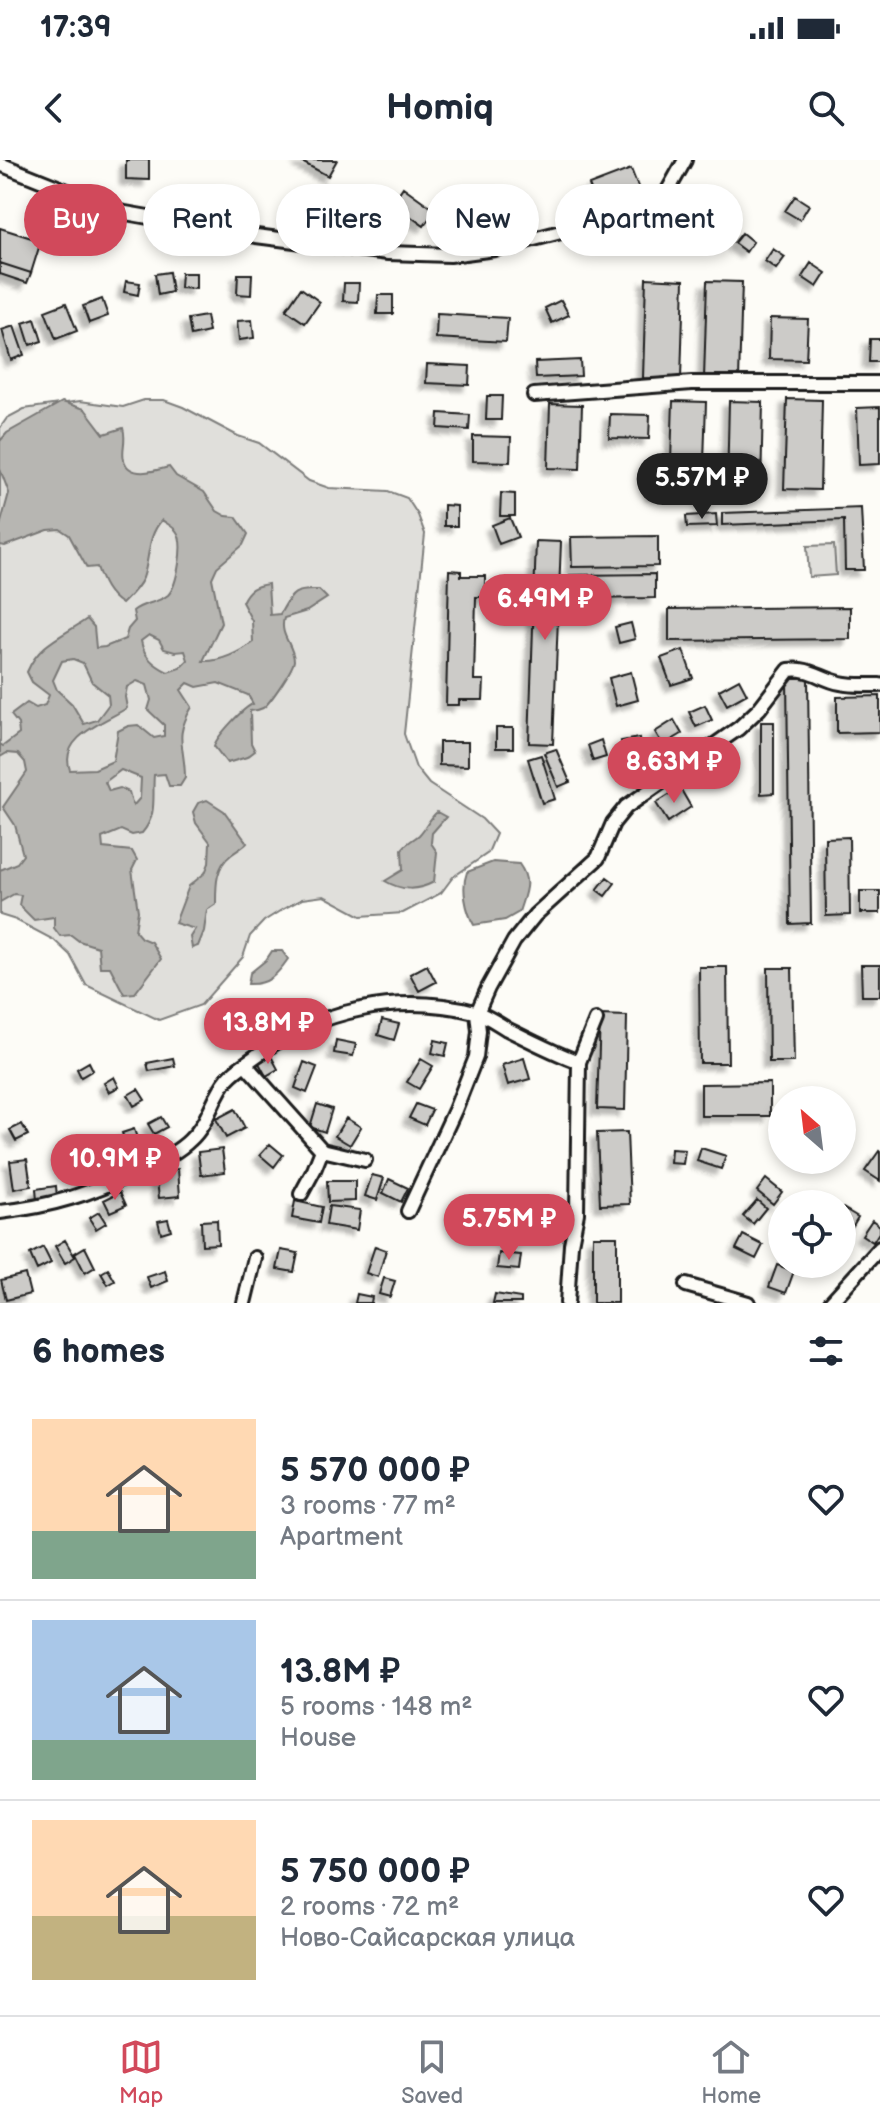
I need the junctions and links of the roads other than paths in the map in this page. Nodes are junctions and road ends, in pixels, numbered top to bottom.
1 (685, 160) edge
2 (0, 164) edge
3 (880, 383) edge
4 (534, 395) dead end
5 (880, 685) edge
6 (477, 1013) junction
7 (596, 1020) dead end
8 (579, 1062) junction
9 (245, 1064) junction
10 (322, 1150) junction
11 (365, 1160) dead end
12 (301, 1194) dead end
13 (408, 1211) dead end
14 (0, 1212) edge
15 (880, 1248) edge
16 (255, 1258) dead end
17 (686, 1285) dead end
18 (244, 1303) edge
19 (567, 1303) edge
20 (748, 1303) edge
21 (830, 1303) edge

1 - 2 street
3 - 4 street
5 - 6 street
6 - 8 street
6 - 9 street
6 - 13 street
7 - 8 street
8 - 19 street
9 - 10 street
9 - 14 street
10 - 11 street
10 - 12 street
15 - 21 street
16 - 18 street
17 - 20 street

